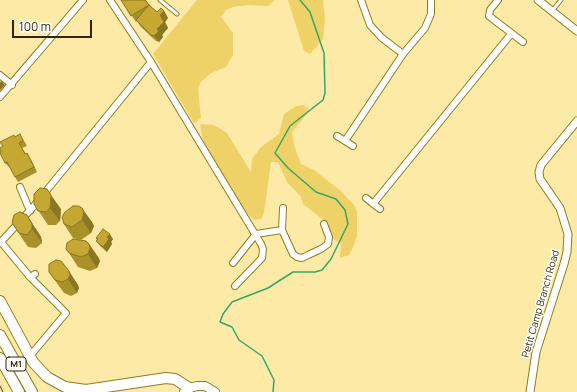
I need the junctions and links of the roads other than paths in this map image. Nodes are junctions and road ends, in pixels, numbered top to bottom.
1 (83, 0) edge
2 (110, 0) edge
3 (160, 0) edge
4 (361, 0) edge
5 (431, 0) edge
6 (498, 0) edge
7 (538, 0) edge
8 (561, 0) edge
9 (552, 11) junction
10 (177, 14) dead end
11 (577, 31) edge
12 (511, 34) junction
13 (523, 42) dead end
14 (404, 54) junction
15 (151, 62) junction
16 (0, 75) edge
17 (12, 85) junction
18 (0, 97) edge
19 (577, 121) edge
20 (337, 136) dead end
21 (345, 141) junction
22 (353, 146) dead end
23 (20, 187) dead end
24 (366, 198) dead end
25 (373, 204) junction
26 (283, 208) dead end
27 (380, 209) dead end
28 (30, 211) junction
29 (324, 224) dead end
30 (282, 230) junction
31 (256, 234) junction
32 (0, 243) edge
33 (233, 263) dead end
34 (235, 286) dead end
35 (0, 301) edge
36 (0, 335) edge
37 (30, 356) junction
38 (0, 358) edge
39 (0, 371) edge
40 (187, 390) edge
41 (12, 392) edge
42 (19, 392) edge
43 (32, 392) edge
44 (215, 392) edge
45 (530, 392) edge

1 - 17 street
2 - 15 street
3 - 10 lane
4 - 14 street
5 - 14 street
6 - 12 street
7 - 9 street
8 - 9 lane
9 - 11 street
12 - 13 street
12 - 25 street
14 - 21 street
15 - 28 street
15 - 31 street
16 - 17 street
17 - 18 street
19 - 45 street, Petit Camp Branch Road
20 - 21 street
21 - 22 street
23 - 28 street
24 - 25 street
25 - 27 street
26 - 30 street
28 - 32 street
29 - 30 street
30 - 31 street
31 - 33 street
31 - 34 street
32 - 37 street
35 - 37 highway
36 - 43 highway, M1
37 - 40 highway
38 - 42 highway, M1
39 - 41 highway
40 - 44 main road

